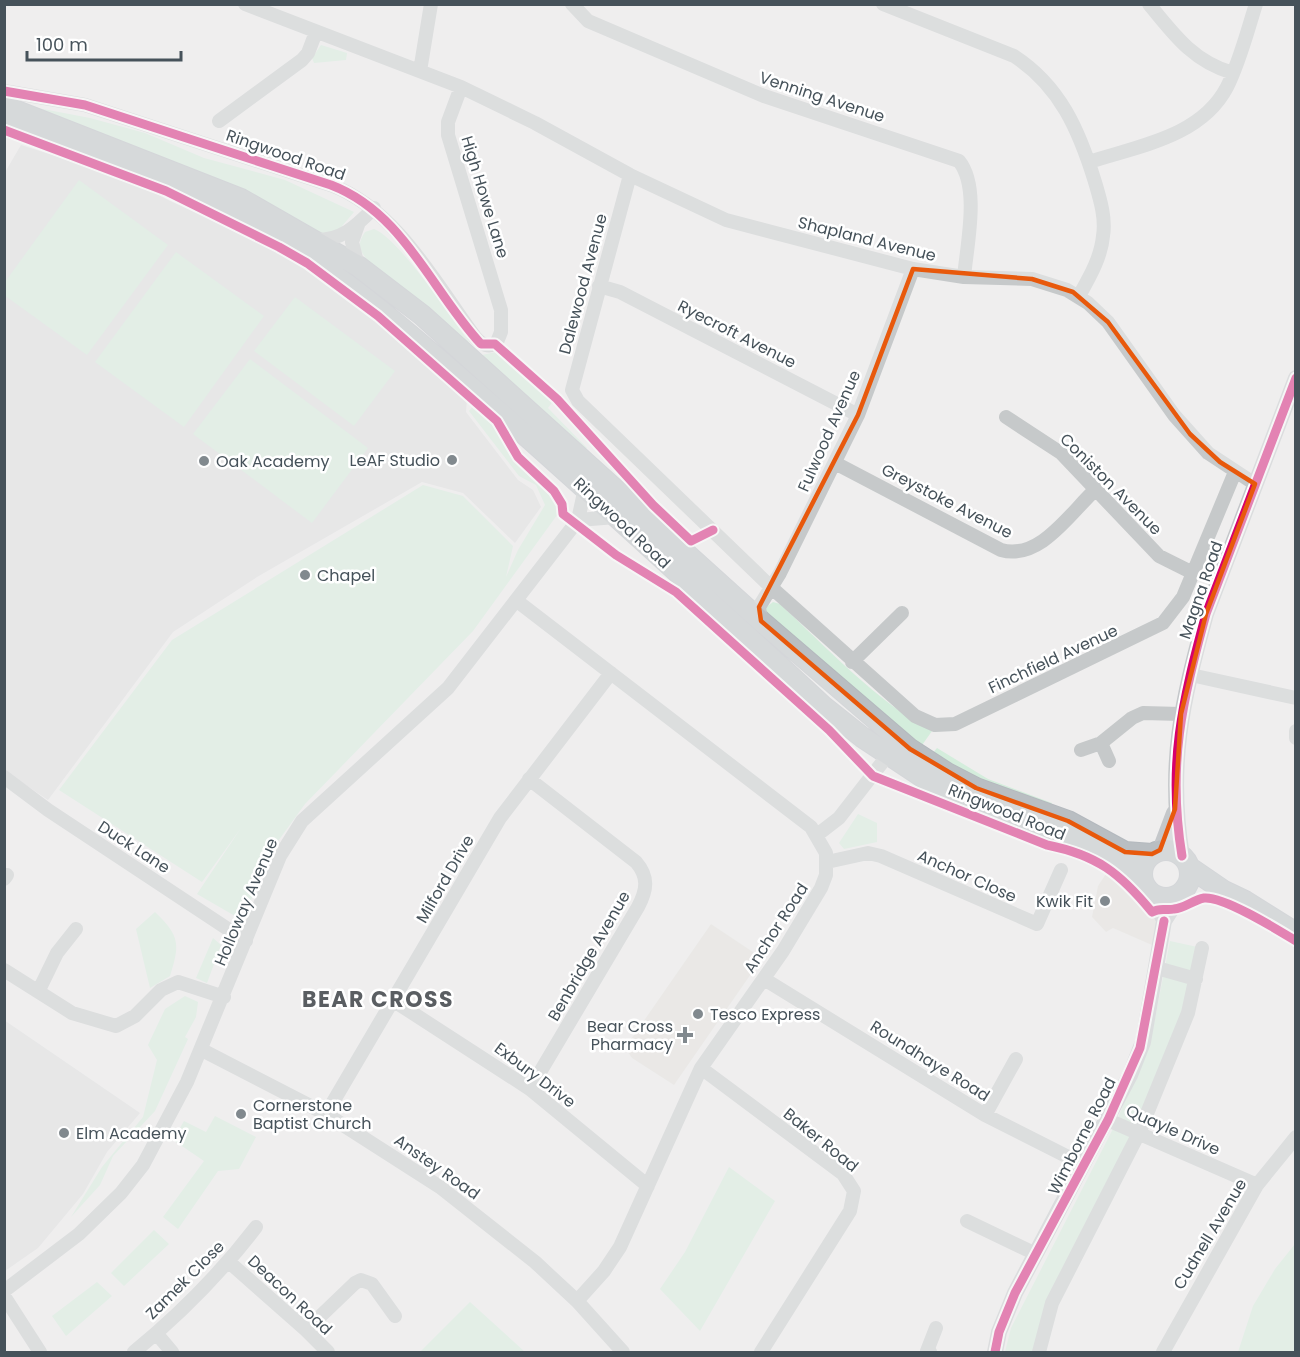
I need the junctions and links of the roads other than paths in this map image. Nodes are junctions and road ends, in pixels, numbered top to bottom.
1 (245, 4) edge
2 (431, 4) edge
3 (572, 4) edge
4 (883, 4) edge
5 (1149, 4) edge
6 (1256, 4) edge
7 (316, 32) junction
8 (420, 71) junction
9 (1233, 73) junction
10 (461, 87) junction
11 (4, 91) edge
12 (4, 106) edge
13 (4, 120) edge
14 (219, 121) dead end
15 (1089, 162) junction
16 (630, 175) junction
17 (374, 208) junction
18 (359, 224) junction
19 (316, 240) junction
20 (358, 266) junction
21 (913, 269) junction
22 (964, 276) junction
23 (494, 283) joint
24 (599, 286) junction
25 (1079, 296) junction
26 (1296, 378) edge
27 (858, 415) junction
28 (1006, 417) dead end
29 (835, 463) junction
30 (1235, 472) junction
31 (1255, 484) junction
32 (585, 488) junction
33 (1095, 489) junction
34 (616, 517) junction
35 (578, 520) junction
36 (1193, 573) junction
37 (772, 588) junction
38 (1183, 597) joint
39 (517, 600) junction
40 (762, 600) junction
41 (741, 601) junction
42 (899, 620) dead end
43 (761, 621) junction
44 (852, 662) junction
45 (611, 673) junction
46 (1191, 675) junction
47 (1296, 698) edge
48 (1181, 714) junction
49 (1296, 730) edge
50 (1296, 738) edge
51 (1101, 742) junction
52 (1081, 750) dead end
53 (888, 755) junction
54 (1109, 761) dead end
55 (4, 777) edge
56 (529, 779) junction
57 (1175, 809) junction
58 (817, 835) junction
59 (1156, 852) junction
60 (1186, 861) junction
61 (827, 862) junction
62 (1061, 870) dead end
63 (1142, 879) junction
64 (1185, 889) junction
65 (1224, 891) junction
66 (1154, 896) junction
67 (1164, 921) junction
68 (76, 929) dead end
69 (1296, 933) edge
70 (246, 941) junction
71 (1202, 948) dead end
72 (1157, 968) junction
73 (4, 970) edge
74 (764, 979) junction
75 (1196, 979) junction
76 (39, 990) junction
77 (224, 997) junction
78 (394, 1001) junction
79 (202, 1050) junction
80 (1016, 1059) dead end
81 (701, 1068) junction
82 (530, 1089) junction
83 (326, 1114) junction
84 (985, 1115) junction
85 (1108, 1120) junction
86 (1139, 1133) junction
87 (1296, 1137) edge
88 (1082, 1164) junction
89 (1257, 1185) junction
90 (648, 1186) junction
91 (967, 1221) dead end
92 (256, 1227) dead end
93 (1036, 1254) junction
94 (229, 1262) junction
95 (4, 1291) edge
96 (4, 1296) edge
97 (577, 1301) junction
98 (395, 1316) dead end
99 (936, 1328) dead end
100 (306, 1330) junction
101 (156, 1333) junction
102 (928, 1352) edge
103 (40, 1353) edge
104 (134, 1353) edge
105 (172, 1353) edge
106 (328, 1353) edge
107 (623, 1353) edge
108 (761, 1353) edge
109 (995, 1353) edge
110 (1039, 1353) edge
111 (1163, 1353) edge

1 - 7 street, Shapland Avenue
2 - 8 street
3 - 22 street, Venning Avenue
4 - 15 street
5 - 9 street
6 - 9 street
7 - 8 street, Shapland Avenue
7 - 14 street
8 - 10 street, Shapland Avenue
9 - 15 street
10 - 16 street, Shapland Avenue
10 - 23 street, High Howe Lane
11 - 17 street, Ringwood Road
12 - 19 highway, Ringwood Road
13 - 32 highway, Ringwood Road
15 - 25 street
16 - 21 street, Shapland Avenue
16 - 24 street, Dalewood Avenue
17 - 18 street
17 - 23 street, Ringwood Road
18 - 19 street
18 - 20 street
19 - 20 highway, Ringwood Road
20 - 41 highway, Ringwood Road
21 - 22 street, Shapland Avenue
21 - 27 street, Fulwood Avenue
22 - 25 street, Shapland Avenue
24 - 27 street, Ryecroft Avenue
24 - 37 street, Dalewood Avenue
25 - 30 street, Shapland Avenue
26 - 31 main road, Magna Road
27 - 29 street, Fulwood Avenue
28 - 33 street, Coniston Avenue
29 - 33 street, Greystoke Avenue
29 - 37 street, Fulwood Avenue
30 - 31 street, Shapland Avenue
30 - 36 street, Magna Road
31 - 46 main road, Magna Road
32 - 34 highway, Ringwood Road
32 - 35 street, Holloway Avenue
33 - 36 street, Coniston Avenue
34 - 35 street
34 - 53 highway, Ringwood Road
35 - 39 street, Holloway Avenue
36 - 38 street, Magna Road
37 - 40 street, Fulwood Avenue
37 - 44 street
38 - 44 street, Finchfield Avenue
39 - 45 street
39 - 70 street, Holloway Avenue
40 - 41 street
40 - 43 street
41 - 43 highway, Ringwood Road
42 - 44 street
43 - 59 highway, Ringwood Road
45 - 56 street, Milford Drive
45 - 58 street
46 - 47 street
46 - 48 main road, Magna Road
48 - 51 street
48 - 57 main road, Magna Road
49 - 50 street
51 - 52 street
51 - 54 street
53 - 58 street
53 - 63 highway, Ringwood Road
55 - 70 street, Duck Lane
56 - 78 street, Milford Drive
56 - 82 street, Benbridge Avenue
57 - 59 main road, Magna Road
57 - 60 main road, Magna Road
58 - 61 street
59 - 60 highway
59 - 63 highway
60 - 64 highway
60 - 65 highway
61 - 62 street, Anchor Close
61 - 74 street, Anchor Road
63 - 66 highway
64 - 65 highway
64 - 66 highway
64 - 67 main road, Wimborne Road
65 - 69 highway
66 - 67 main road
67 - 72 main road, Wimborne Road
68 - 76 street
70 - 77 street, Holloway Avenue
71 - 75 street
72 - 75 street
72 - 85 main road, Wimborne Road
73 - 76 street
74 - 81 street, Anchor Road
74 - 84 street, Roundhaye Road
75 - 86 street
76 - 77 street
77 - 79 street, Holloway Avenue
78 - 82 street, Exbury Drive
78 - 83 street, Milford Drive
79 - 83 street, Anstey Road
79 - 95 street, Holloway Avenue
80 - 84 street
81 - 90 street, Anchor Road
81 - 108 street, Baker Road
82 - 90 street, Exbury Drive
83 - 97 street, Anstey Road
84 - 88 street, Roundhaye Road
85 - 86 street, Quayle Drive
85 - 88 main road, Wimborne Road
86 - 89 street, Quayle Drive
86 - 110 street
87 - 89 street, Cudnell Avenue
88 - 93 main road, Wimborne Road
89 - 111 street, Cudnell Avenue
90 - 97 street, Anchor Road
91 - 93 street
92 - 94 street, Zamek Close
93 - 109 main road, Wimborne Road
94 - 100 street, Deacon Road
94 - 101 street, Zamek Close
96 - 103 street
97 - 107 street, Anstey Road
98 - 100 street
99 - 102 street
100 - 106 street, Deacon Road
101 - 104 street, Zamek Close
101 - 105 street

